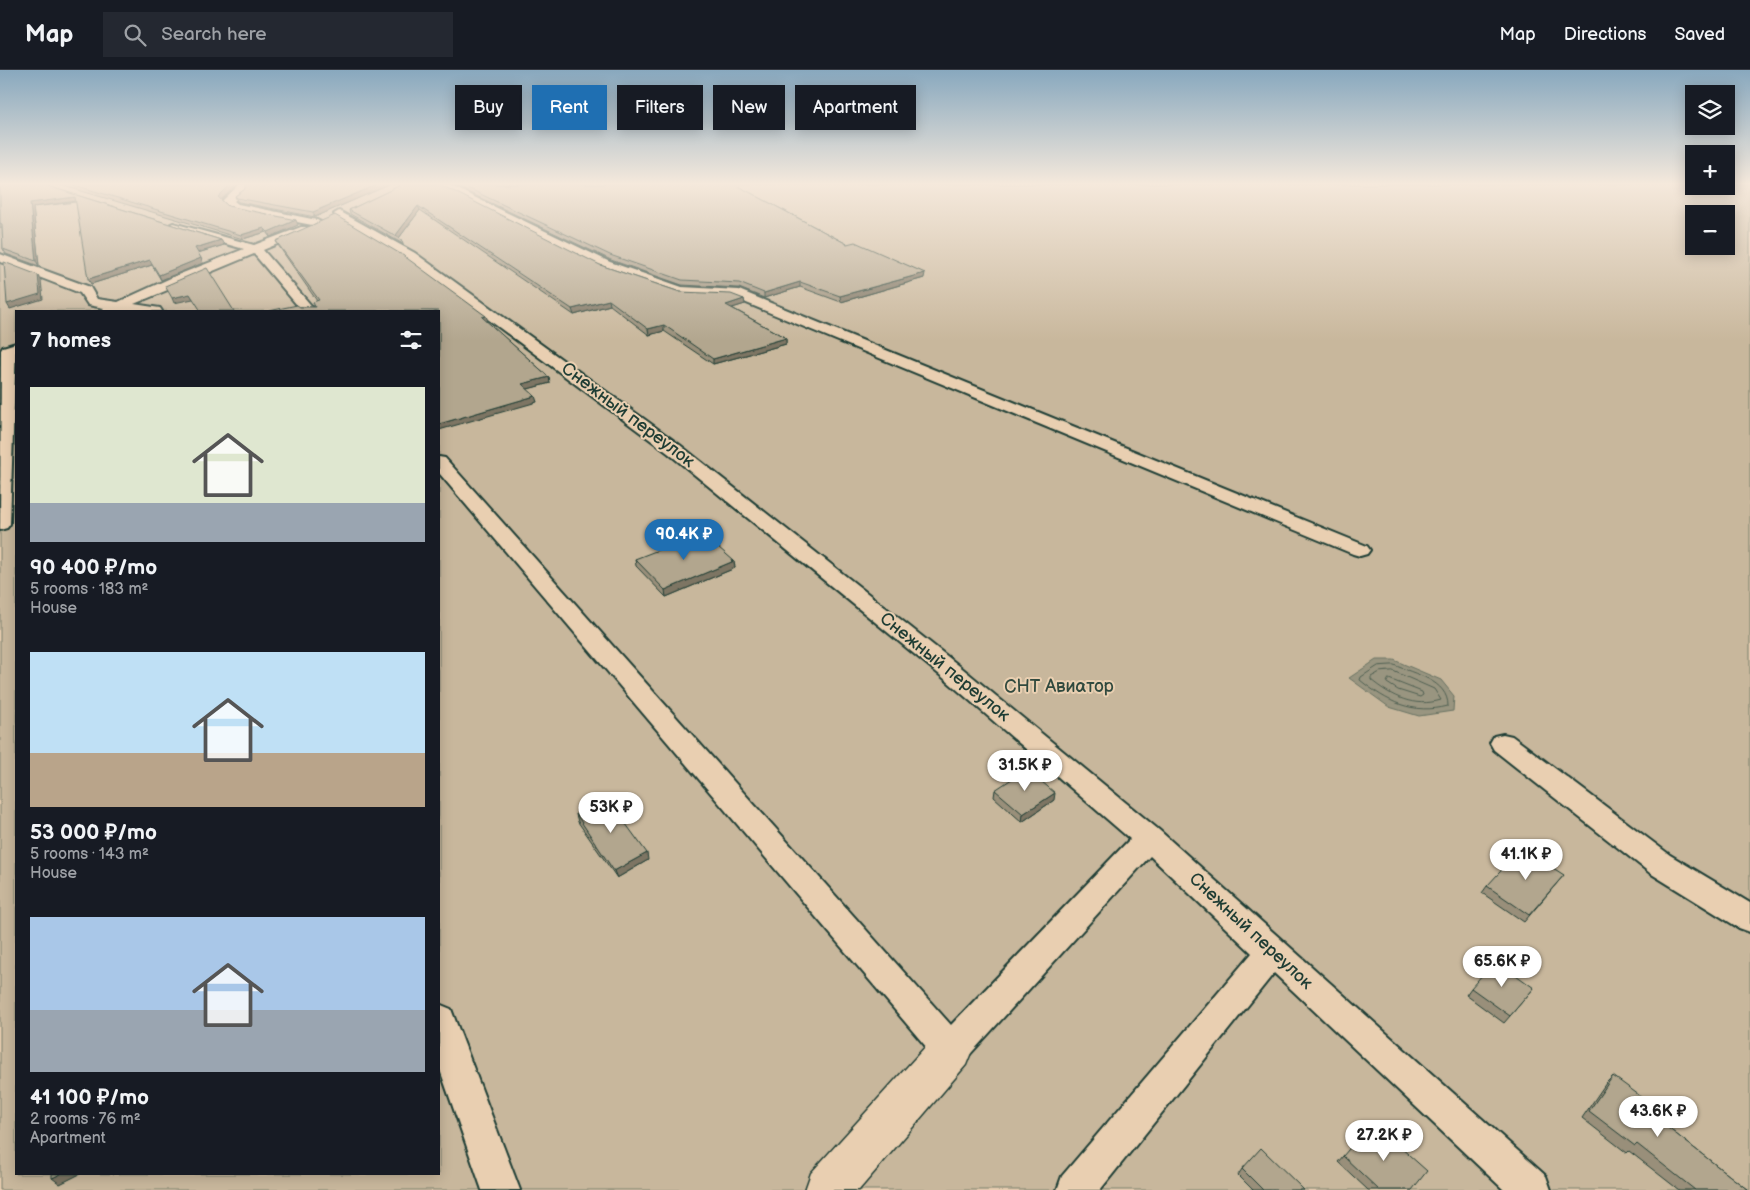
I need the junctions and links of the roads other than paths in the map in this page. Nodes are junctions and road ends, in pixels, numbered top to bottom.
1 (212, 236) edge
2 (286, 236) edge
3 (381, 236) edge
4 (546, 236) edge
5 (256, 249) junction
6 (0, 258) edge
7 (114, 309) edge
8 (134, 310) edge
9 (308, 310) edge
10 (12, 349) edge
11 (440, 463) edge
12 (0, 524) edge
13 (1360, 550) dead end
14 (1503, 743) dead end
15 (1149, 838) junction
16 (1750, 919) edge
17 (1273, 951) junction
18 (440, 1023) edge
19 (951, 1050) junction
20 (501, 1190) edge
21 (828, 1190) edge
22 (1076, 1190) edge
23 (1532, 1190) edge

1 - 5 lane
2 - 5 lane
3 - 15 lane, Снежный переулок
4 - 13 lane
5 - 7 lane
5 - 9 lane
6 - 7 lane
7 - 8 lane
10 - 12 lane
11 - 19 lane
14 - 16 lane
15 - 17 lane, Снежный переулок
15 - 19 lane
17 - 22 lane
17 - 23 lane, Снежный переулок
18 - 20 lane
19 - 21 street

